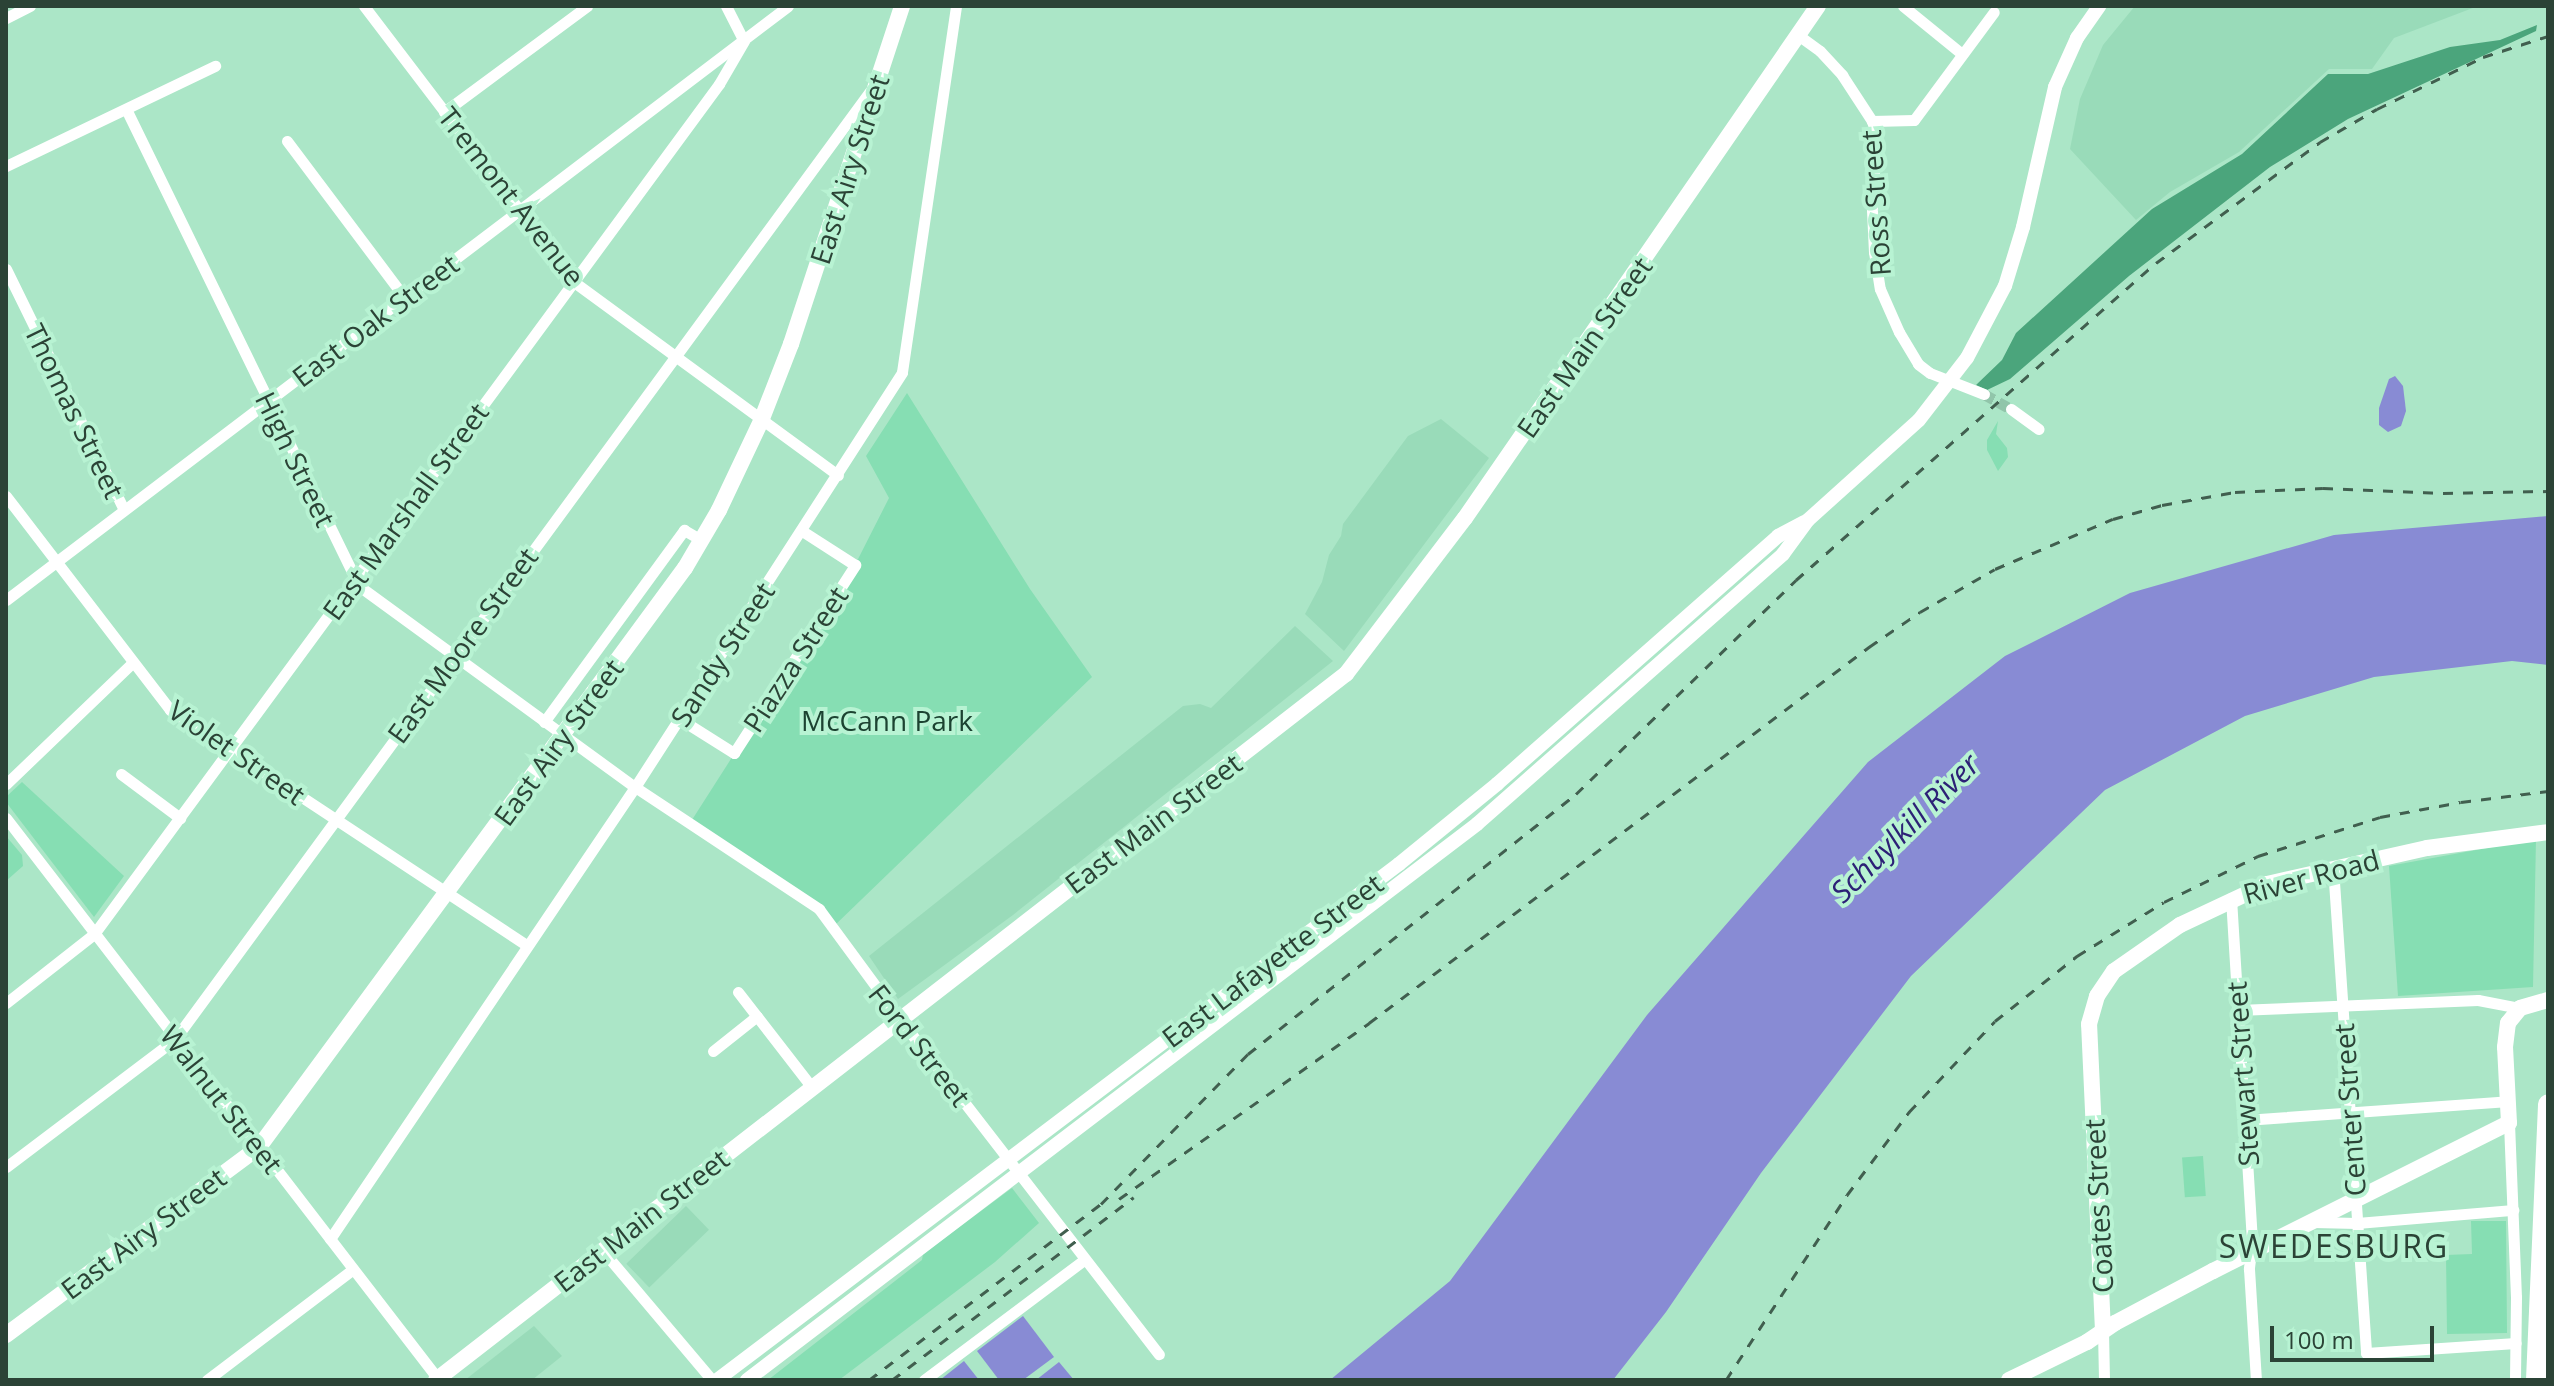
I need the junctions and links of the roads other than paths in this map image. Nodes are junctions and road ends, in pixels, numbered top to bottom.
1 (30, 6) edge
2 (364, 6) edge
3 (587, 6) edge
4 (726, 6) edge
5 (788, 6) edge
6 (902, 6) edge
7 (956, 6) edge
8 (1818, 6) edge
9 (1903, 6) edge
10 (2099, 6) edge
11 (1994, 12) dead end
12 (6, 18) edge
13 (1798, 35) junction
14 (744, 41) junction
15 (1962, 54) junction
16 (215, 66) dead end
17 (877, 82) junction
18 (127, 111) junction
19 (444, 112) junction
20 (1872, 121) junction
21 (287, 141) dead end
22 (6, 166) edge
23 (520, 208) junction
24 (6, 269) edge
25 (574, 282) junction
26 (404, 297) junction
27 (676, 357) junction
28 (1984, 394) tunnel mouth
29 (267, 402) junction
30 (2011, 409) tunnel mouth
31 (761, 421) junction
32 (2039, 429) dead end
33 (838, 475) junction
34 (6, 496) edge
35 (124, 510) junction
36 (1808, 520) junction
37 (802, 531) junction
38 (701, 540) junction
39 (57, 561) junction
40 (354, 579) junction
41 (6, 600) edge
42 (454, 655) junction
43 (132, 663) junction
44 (567, 690) junction
45 (586, 704) junction
46 (680, 719) junction
47 (544, 722) junction
48 (562, 736) junction
49 (229, 751) junction
50 (121, 774) dead end
51 (6, 784) edge
52 (635, 787) junction
53 (6, 818) edge
54 (180, 818) junction
55 (335, 819) junction
56 (2548, 832) edge
57 (2333, 867) junction
58 (448, 893) junction
59 (2231, 898) junction
60 (94, 934) junction
61 (526, 945) junction
62 (738, 992) dead end
63 (2548, 1000) edge
64 (6, 1003) edge
65 (2342, 1005) junction
66 (2520, 1008) junction
67 (2238, 1010) junction
68 (757, 1016) junction
69 (899, 1018) junction
70 (2089, 1033) joint
71 (175, 1039) junction
72 (713, 1051) dead end
73 (811, 1086) junction
74 (2508, 1101) junction
75 (2548, 1104) edge
76 (2349, 1113) junction
77 (2245, 1120) junction
78 (2509, 1123) junction
79 (259, 1147) junction
80 (1008, 1159) junction
81 (6, 1167) edge
82 (1019, 1172) junction
83 (2355, 1200) junction
84 (2513, 1210) junction
85 (2311, 1222) junction
86 (2357, 1223) junction
87 (330, 1239) junction
88 (603, 1251) junction
89 (2251, 1251) junction
90 (1085, 1259) junction
91 (353, 1269) junction
92 (2103, 1331) junction
93 (6, 1335) edge
94 (2516, 1343) junction
95 (1159, 1354) dead end
96 (437, 1379) edge
97 (207, 1380) edge
98 (715, 1380) edge
99 (747, 1380) edge
100 (924, 1380) edge
101 (2009, 1380) edge
102 (2104, 1380) edge
103 (2256, 1380) edge
104 (2515, 1380) edge
105 (2536, 1380) edge

1 - 12 street
2 - 19 street, Tremont Avenue
3 - 19 street
4 - 14 street
5 - 14 street, East Marshall Street
6 - 17 main road, East Airy Street
7 - 33 street, Sandy Street
8 - 13 main road, East Main Street
9 - 15 street
10 - 36 street, East Lafayette Street
11 - 15 street
13 - 20 street, Ross Street
13 - 69 main road, East Main Street
14 - 23 street, East Oak Street
14 - 25 street, East Marshall Street
15 - 20 street
16 - 18 street
17 - 27 street, East Moore Street
17 - 31 main road, East Airy Street
18 - 22 street
18 - 29 street, High Street
19 - 23 street, Tremont Avenue
20 - 28 street, Ross Street
21 - 26 street
23 - 25 street, Tremont Avenue
23 - 26 street, East Oak Street
24 - 35 street, Thomas Street
25 - 27 street, Tremont Avenue
25 - 40 street, East Marshall Street
26 - 29 street, East Oak Street
27 - 31 street, Tremont Avenue
27 - 42 street, East Moore Street
29 - 35 street, East Oak Street
29 - 40 street, High Street
30 - 32 street
31 - 33 street, Tremont Avenue
31 - 38 main road, East Airy Street
33 - 37 street, Sandy Street
34 - 39 street, Violet Street
35 - 39 street, East Oak Street
36 - 80 street, East Lafayette Street
36 - 82 street, East Lafayette Street
37 - 46 street, Sandy Street
37 - 46 street, Piazza Street
38 - 44 street
38 - 45 main road, East Airy Street
39 - 41 street, East Oak Street
39 - 43 street, Violet Street
40 - 42 street, High Street
40 - 49 street, East Marshall Street
42 - 47 street, High Street
42 - 55 street, East Moore Street
43 - 49 street, Violet Street
43 - 51 street
44 - 45 street
44 - 47 street
45 - 48 main road, East Airy Street
46 - 52 street, Sandy Street
47 - 48 street, High Street
48 - 52 street, High Street
48 - 58 main road, East Airy Street
49 - 54 street, East Marshall Street
49 - 55 street, Violet Street
50 - 54 street
52 - 61 street, Sandy Street
52 - 69 street, Ford Street
53 - 60 street, Walnut Street
54 - 60 street, East Marshall Street
55 - 58 street, Violet Street
55 - 71 street, East Moore Street
56 - 57 main road, River Road
57 - 59 main road, River Road
57 - 65 street, Center Street
58 - 61 street, Violet Street
58 - 79 main road, East Airy Street
59 - 67 street, Stewart Street
59 - 70 main road, River Road
60 - 64 street, East Marshall Street
60 - 71 street, Walnut Street
61 - 87 street, Sandy Street
62 - 68 street
63 - 66 main road
65 - 66 street
65 - 67 street
65 - 76 street, Center Street
66 - 74 main road
67 - 77 street, Stewart Street
68 - 72 street
68 - 73 street
69 - 73 main road, East Main Street
69 - 80 street, Ford Street
70 - 92 main road, Coates Street
71 - 79 street, Walnut Street
71 - 81 street, East Moore Street
73 - 88 main road, East Main Street
74 - 76 street
74 - 78 main road
75 - 105 highway
76 - 77 street
76 - 83 street, Center Street
77 - 89 street, Stewart Street
78 - 83 main road
78 - 84 street
79 - 87 street, Walnut Street
79 - 93 main road, East Airy Street
80 - 82 street, Ford Street
80 - 98 street, East Lafayette Street
82 - 90 street, Ford Street
82 - 99 street, East Lafayette Street
83 - 85 main road
83 - 86 street, Center Street
84 - 86 street
84 - 94 street
85 - 86 street
85 - 89 main road
86 - 94 street, Center Street
87 - 91 street, Walnut Street
88 - 96 main road, East Main Street
88 - 98 street
89 - 92 main road
89 - 103 street, Stewart Street
90 - 95 street, Ford Street
90 - 100 street
91 - 96 street, Walnut Street
91 - 97 street
92 - 101 main road
92 - 102 street, Coates Street
94 - 104 street

